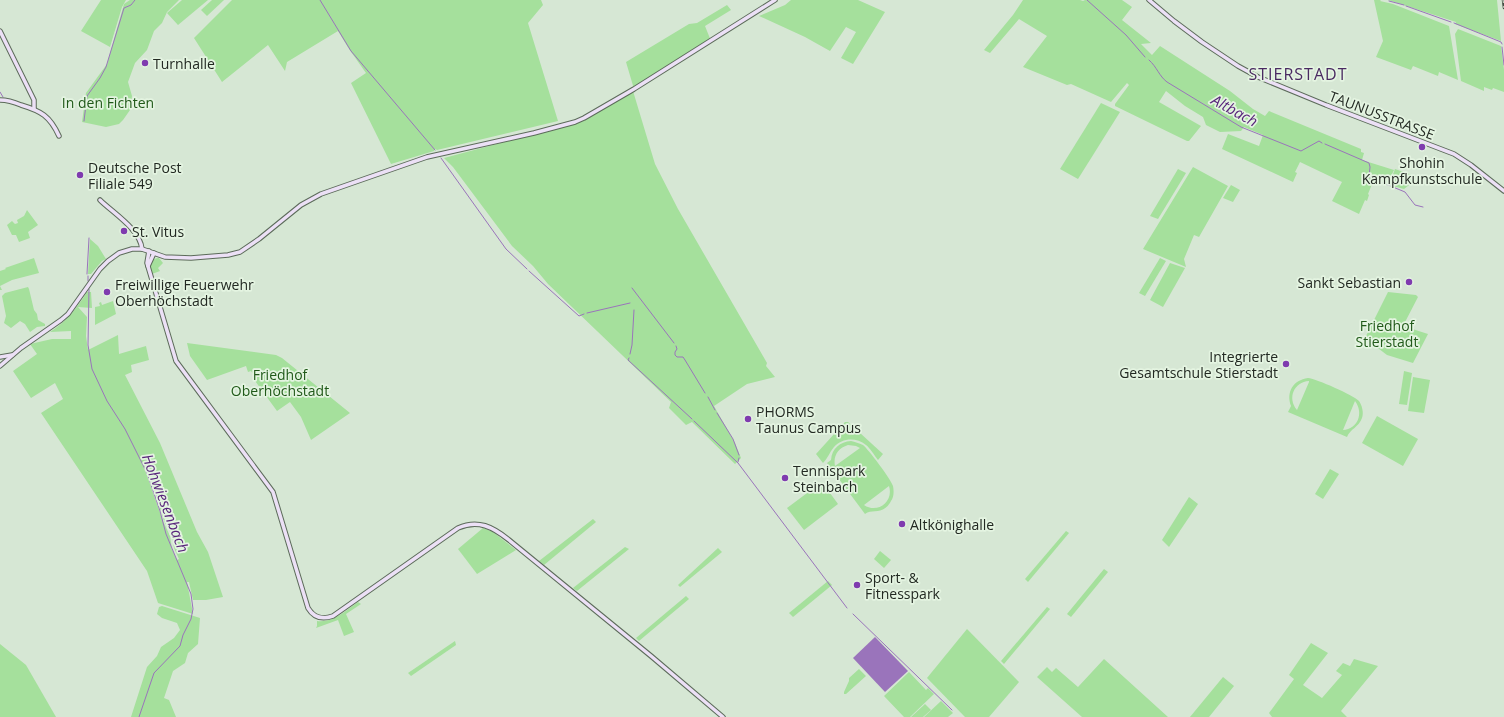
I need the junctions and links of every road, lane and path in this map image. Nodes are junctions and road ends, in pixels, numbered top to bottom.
1 (775, 0) edge
2 (1148, 0) edge
3 (0, 31) edge
4 (0, 100) edge
5 (34, 109) junction
6 (59, 136) dead end
7 (1504, 191) edge
8 (100, 200) dead end
9 (142, 249) junction
10 (149, 251) junction
11 (154, 253) junction
12 (148, 267) junction
13 (13, 354) junction
14 (0, 357) edge
15 (0, 366) edge
16 (723, 717) edge

1 - 11 street
2 - 7 street, TAUNUSSTRASSE
3 - 5 street
4 - 5 street
5 - 6 street
8 - 9 street
9 - 10 street
9 - 13 street
10 - 11 street
10 - 12 street
11 - 12 street
12 - 16 street
13 - 14 street
13 - 15 street

